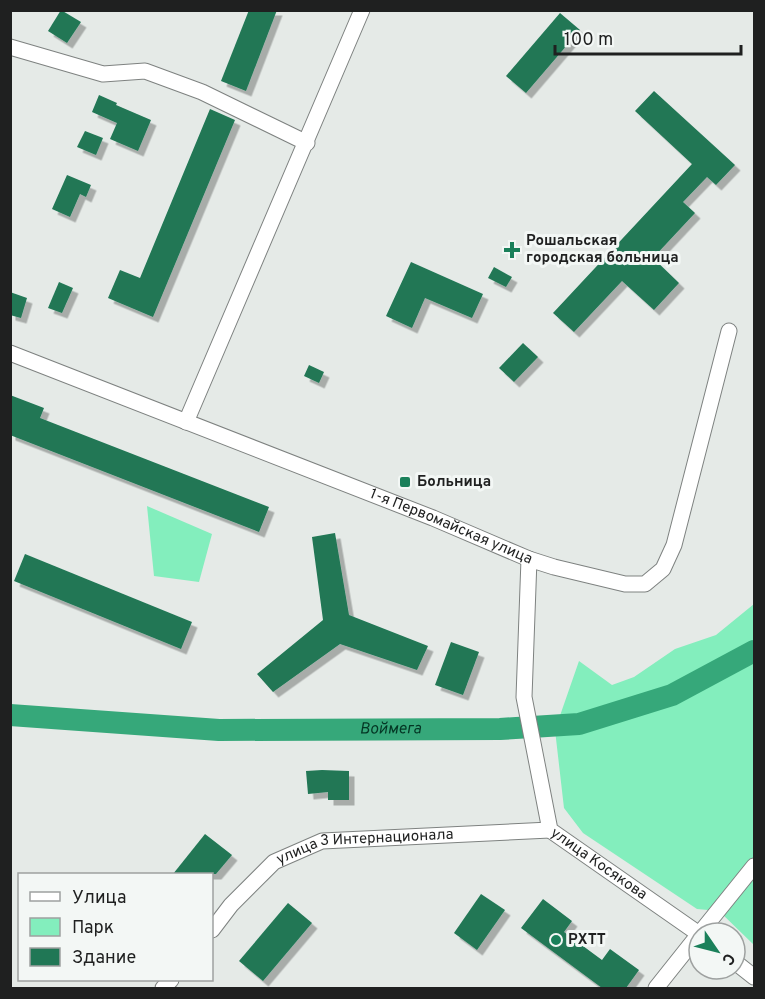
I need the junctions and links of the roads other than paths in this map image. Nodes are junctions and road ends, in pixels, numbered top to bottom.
1 (362, 10) edge
2 (10, 47) edge
3 (307, 143) junction
4 (729, 331) dead end
5 (10, 353) edge
6 (186, 422) junction
7 (529, 559) junction
8 (550, 830) junction
9 (754, 867) edge
10 (710, 921) edge
11 (687, 926) edge
12 (213, 929) edge
13 (687, 949) edge
14 (656, 988) edge

1 - 3 street
2 - 3 street
3 - 6 street
4 - 7 street, 1-я Первомайская улица
5 - 6 street, 1-я Первомайская улица
6 - 7 street, 1-я Первомайская улица
7 - 8 street, улица Косякова
8 - 11 street, улица Косякова
8 - 12 street, улица 3 Интернационала
9 - 10 street
13 - 14 street

